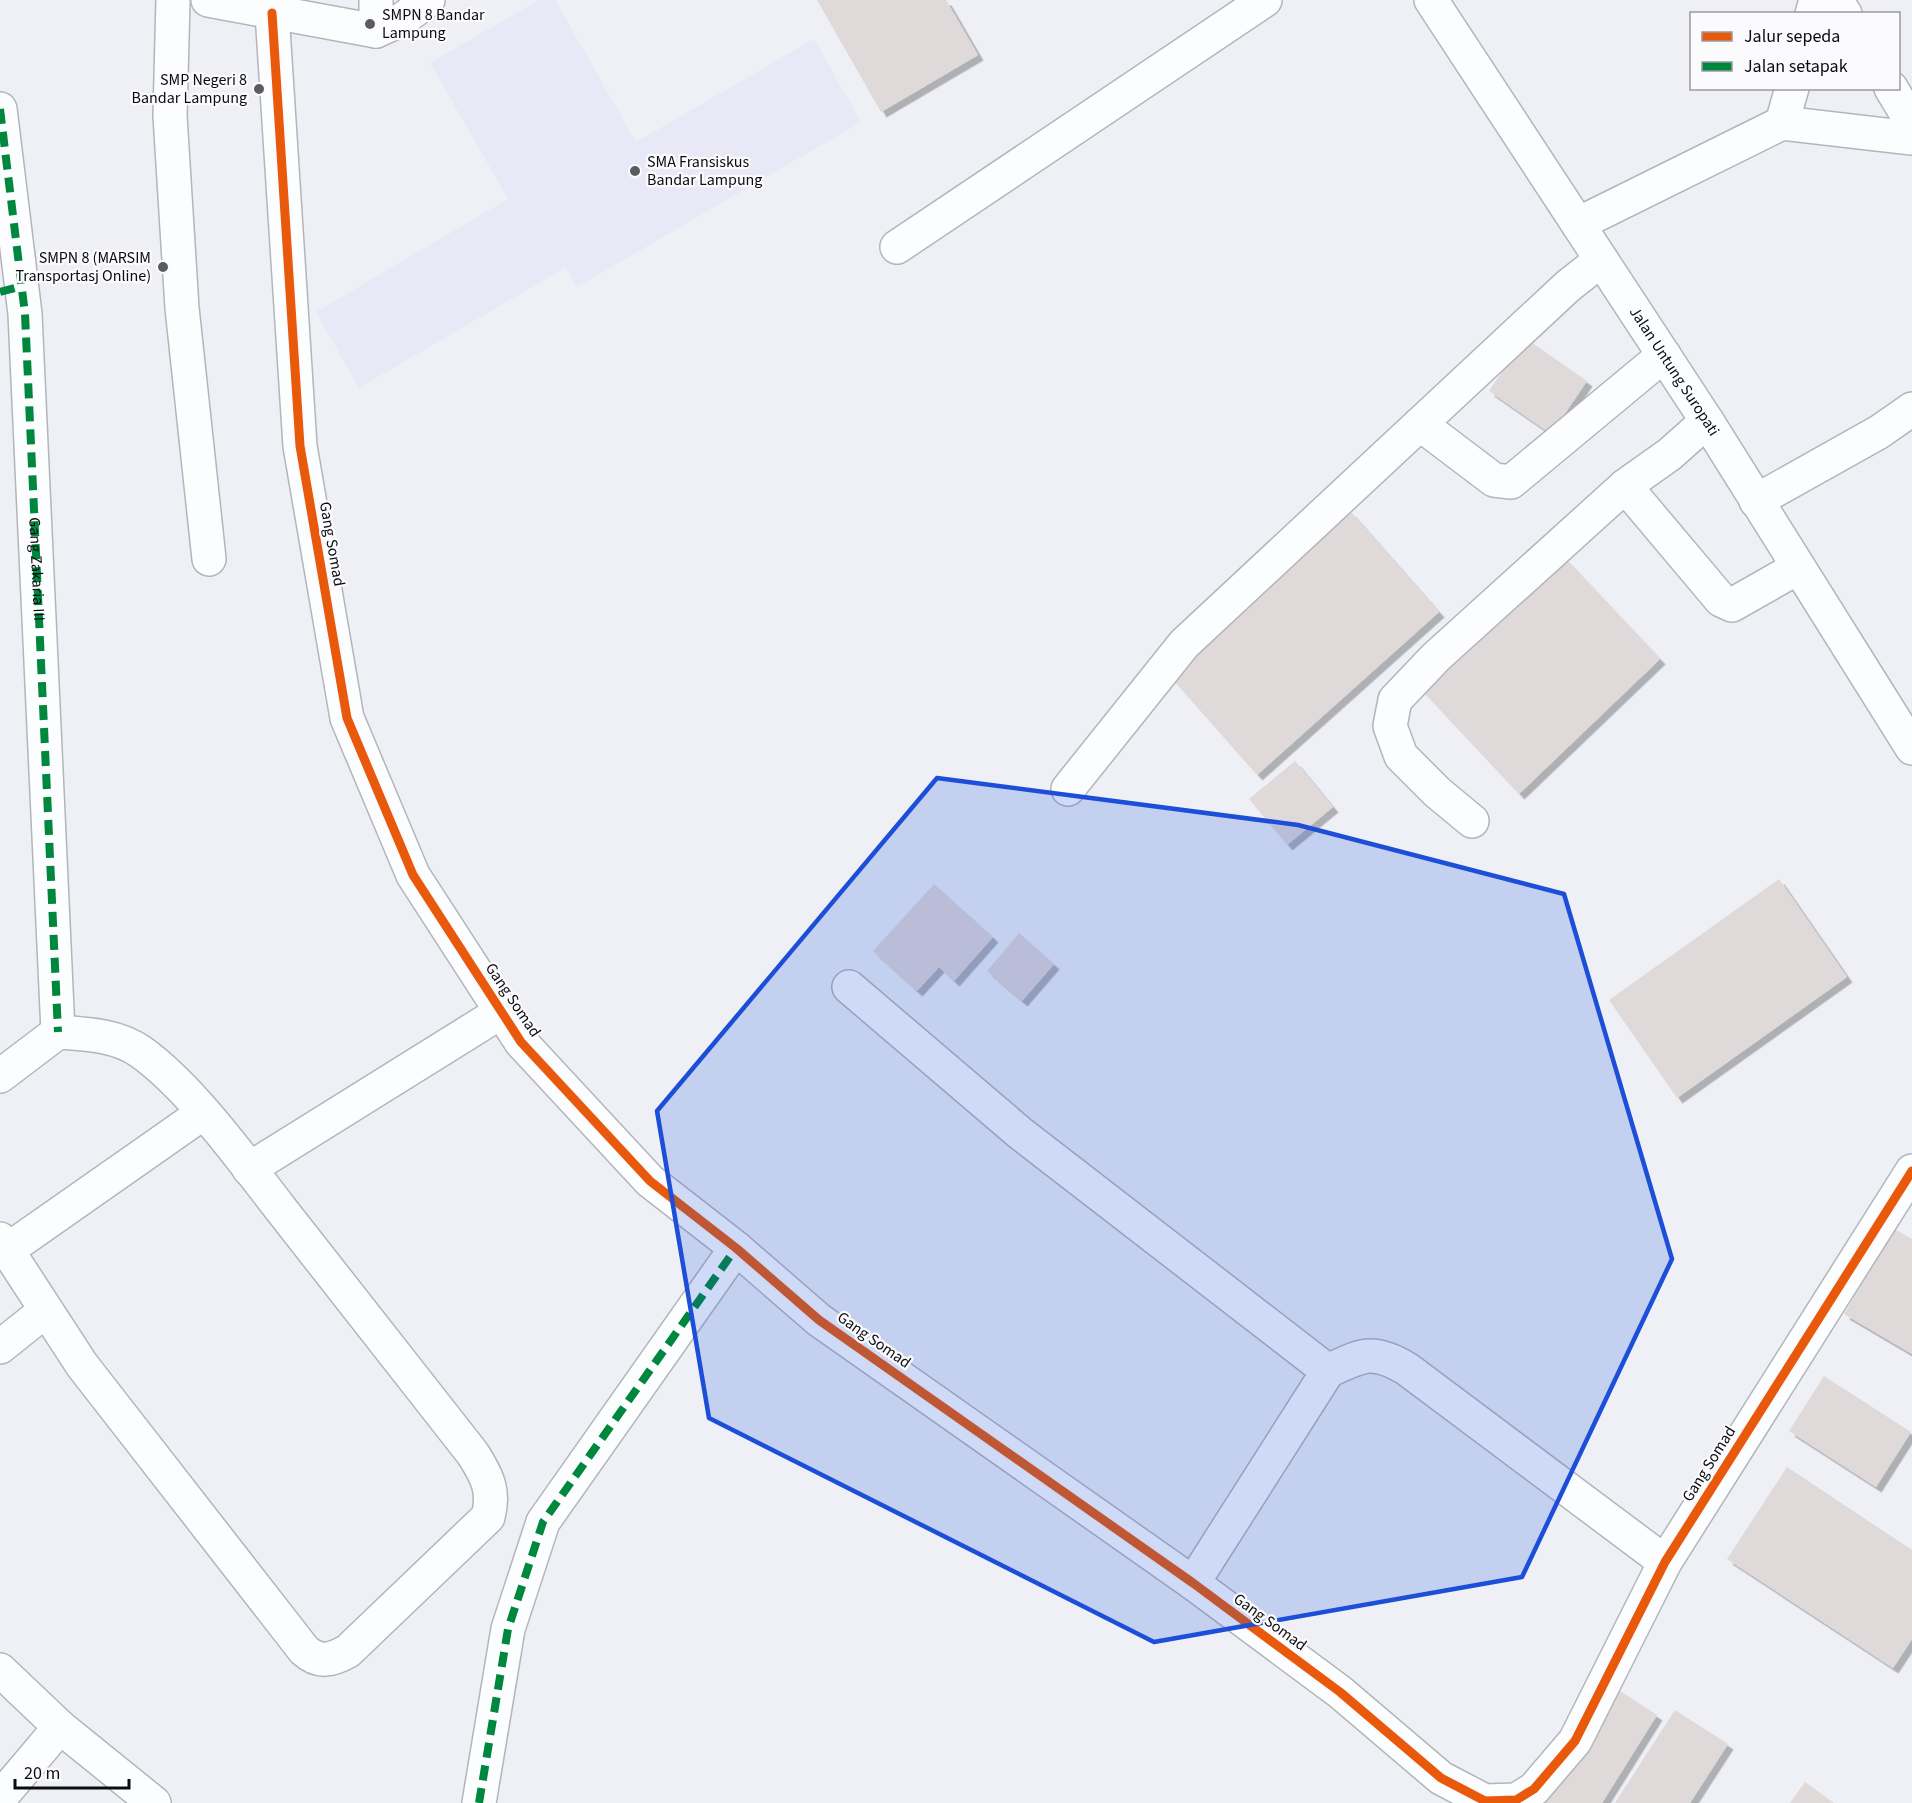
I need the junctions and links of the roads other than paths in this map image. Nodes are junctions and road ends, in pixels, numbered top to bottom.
1 (173, 0) edge
2 (208, 0) edge
3 (428, 0) edge
4 (1265, 0) edge
5 (1431, 0) edge
6 (272, 13) junction
7 (376, 16) edge
8 (1791, 90) edge
9 (1892, 90) edge
10 (0, 108) edge
11 (1782, 123) junction
12 (1912, 123) edge
13 (1912, 138) edge
14 (1578, 224) junction
15 (897, 247) dead end
16 (1601, 260) junction
17 (11, 289) edge
18 (1664, 355) junction
19 (1912, 409) edge
20 (1707, 421) junction
21 (1420, 424) junction
22 (1625, 486) junction
23 (1756, 501) junction
24 (209, 559) dead end
25 (1797, 567) junction
26 (1910, 739) edge
27 (1068, 789) dead end
28 (1472, 821) dead end
29 (849, 987) dead end
30 (501, 1012) junction
31 (58, 1032) junction
32 (0, 1076) edge
33 (202, 1113) junction
34 (249, 1169) junction
35 (1912, 1171) edge
36 (3, 1245) edge
37 (736, 1248) junction
38 (45, 1311) junction
39 (0, 1347) edge
40 (1328, 1371) junction
41 (1665, 1562) junction
42 (1193, 1583) junction
43 (0, 1670) edge
44 (60, 1726) junction
45 (0, 1798) edge
46 (154, 1803) edge
47 (479, 1803) edge

1 - 24 street
2 - 6 street
3 - 7 street
4 - 15 street
5 - 14 street, Jalan Untung Suropati
6 - 7 street
6 - 30 street, Gang Somad
8 - 11 street
9 - 12 street
10 - 17 street, Gang Zakaria III
11 - 13 street
11 - 14 street
14 - 16 street, Jalan Untung Suropati
16 - 18 street, Jalan Untung Suropati
16 - 21 street
17 - 31 street, Gang Zakaria III
18 - 20 street, Jalan Untung Suropati
18 - 21 street
19 - 23 street
20 - 22 street
20 - 23 street, Jalan Untung Suropati
21 - 27 street
22 - 25 street
22 - 28 street
23 - 25 street, Jalan Untung Suropati
25 - 26 street, Jalan Untung Suropati
29 - 40 street
30 - 34 street
30 - 37 street, Gang Somad
31 - 32 street
31 - 33 street
33 - 34 street
33 - 36 street
34 - 38 street
35 - 41 street, Gang Somad
36 - 38 street
37 - 42 street, Gang Somad
37 - 47 street
38 - 39 street
40 - 41 street
40 - 42 street
41 - 42 street, Gang Somad
43 - 44 street
44 - 45 street
44 - 46 street

